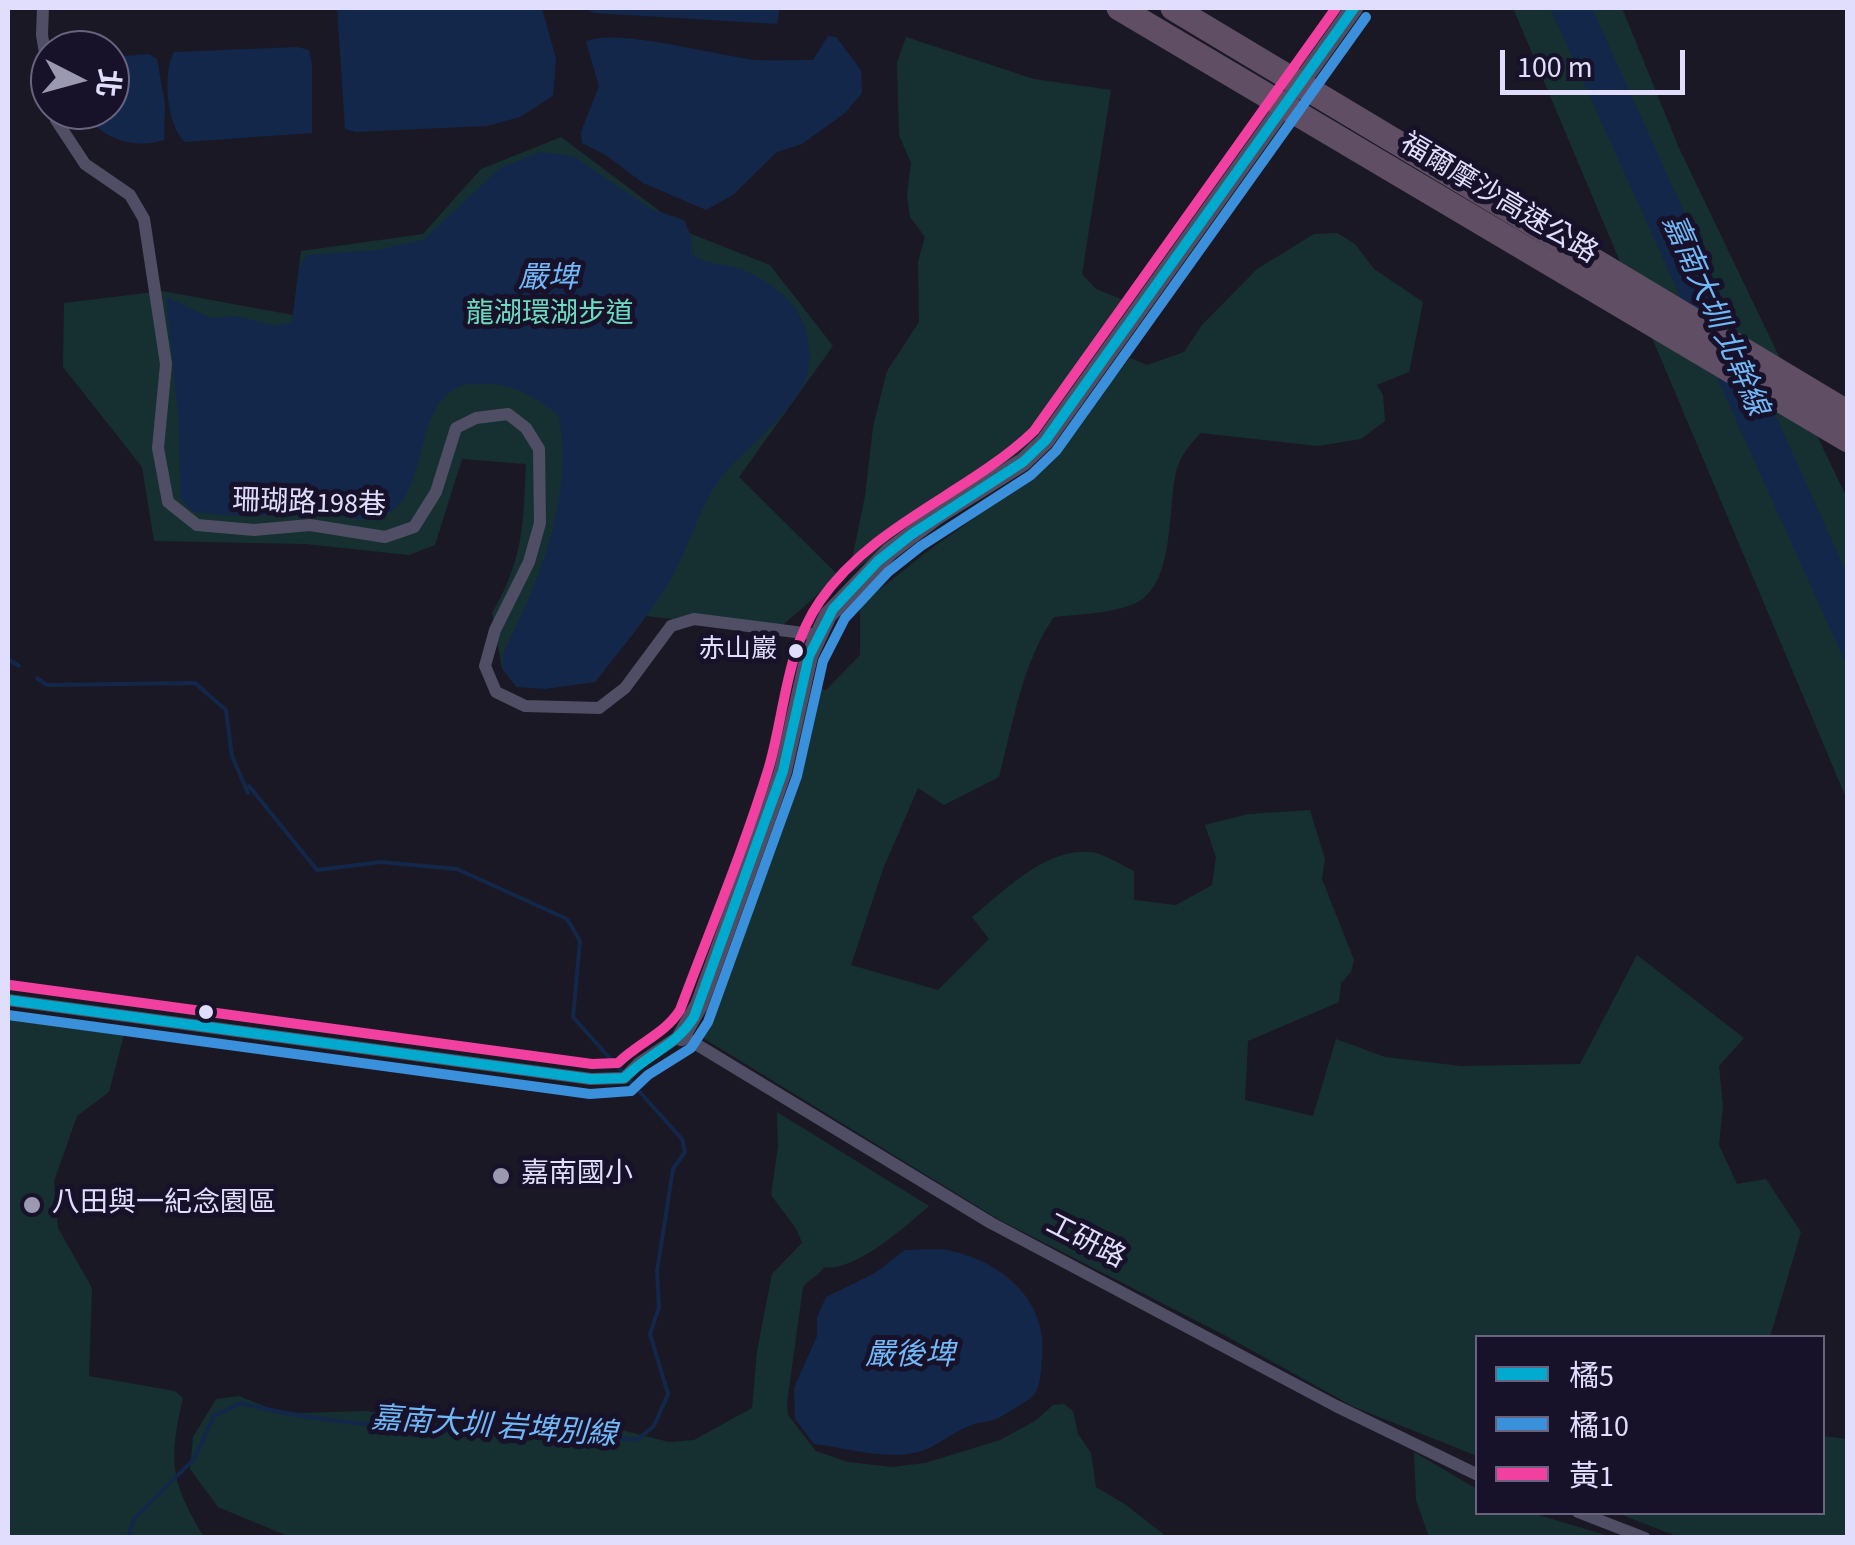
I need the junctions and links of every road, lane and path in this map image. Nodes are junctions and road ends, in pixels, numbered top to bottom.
1 (1120, 8) edge
2 (1173, 8) edge
3 (1354, 8) edge
4 (63, 130) edge
5 (1848, 414) edge
6 (1848, 440) edge
7 (818, 635) junction
8 (8, 1000) edge
9 (681, 1037) junction
10 (1475, 1474) edge
11 (1586, 1515) edge
12 (1645, 1538) edge

1 - 6 highway, 福爾摩沙高速公路, bridge
2 - 5 highway, 福爾摩沙高速公路, bridge
3 - 7 street
4 - 7 street, 珊瑚路198巷
7 - 9 street
8 - 9 street
9 - 10 street, 工研路
11 - 12 street

